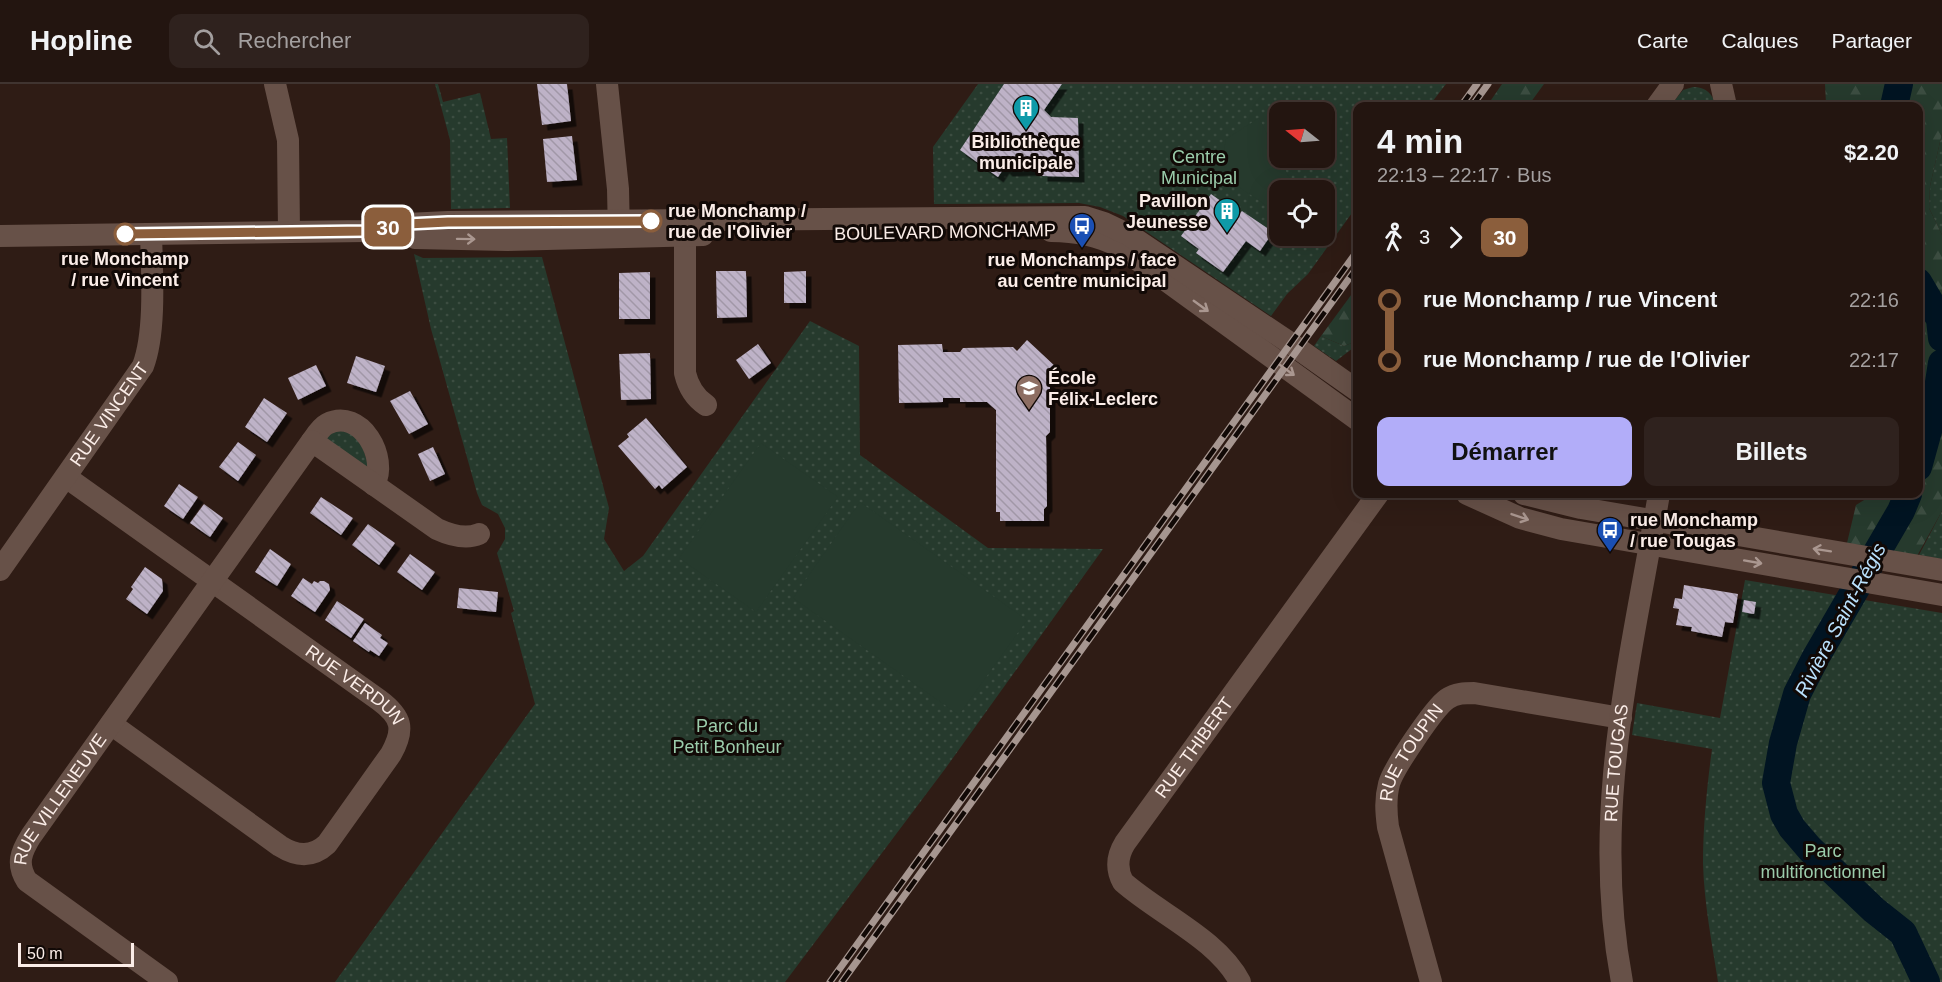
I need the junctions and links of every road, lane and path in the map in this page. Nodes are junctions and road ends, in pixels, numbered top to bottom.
1 (275, 84) edge
2 (607, 84) edge
3 (1673, 84) edge
4 (1721, 84) edge
5 (1660, 102) edge
6 (1725, 102) edge
7 (685, 228) junction
8 (619, 230) junction
9 (289, 232) junction
10 (151, 234) junction
11 (0, 236) edge
12 (1353, 388) edge
13 (706, 405) dead end
14 (1353, 416) edge
15 (312, 441) junction
16 (66, 477) junction
17 (374, 484) junction
18 (1375, 498) edge
19 (1476, 498) edge
20 (1540, 498) edge
21 (1658, 498) edge
22 (1655, 521) junction
23 (479, 534) dead end
24 (1650, 545) junction
25 (0, 570) edge
26 (1942, 570) edge
27 (212, 581) junction
28 (1942, 595) edge
29 (1620, 718) junction
30 (111, 724) junction
31 (167, 982) edge
32 (1240, 982) edge
33 (1431, 982) edge
34 (1622, 982) edge

1 - 9 street
2 - 8 street
3 - 5 street
4 - 6 street
7 - 8 street, BOULEVARD MONCHAMP
7 - 12 street, BOULEVARD MONCHAMP
7 - 13 street
7 -> 14 street, BOULEVARD MONCHAMP
8 - 9 street, BOULEVARD MONCHAMP
9 - 10 street, BOULEVARD MONCHAMP
10 - 11 street, BOULEVARD MONCHAMP
10 - 16 street, RUE VINCENT
15 - 17 street
15 - 17 street, RUE VILLENEUVE
15 - 27 street, RUE VILLENEUVE
16 - 25 street, RUE VINCENT
16 - 27 street, RUE VERDUN
17 - 23 street
18 - 32 street, RUE THIBERT
19 -> 24 street
20 - 22 street
21 - 22 street, RUE TOUGAS
22 - 24 street, RUE TOUGAS
26 -> 22 street
24 -> 28 street
24 - 29 street, RUE TOUGAS
27 - 30 street, RUE VILLENEUVE
27 - 30 street, RUE VERDUN
29 - 33 street, RUE TOUPIN
29 - 34 street, RUE TOUGAS
30 - 31 street, RUE VILLENEUVE

